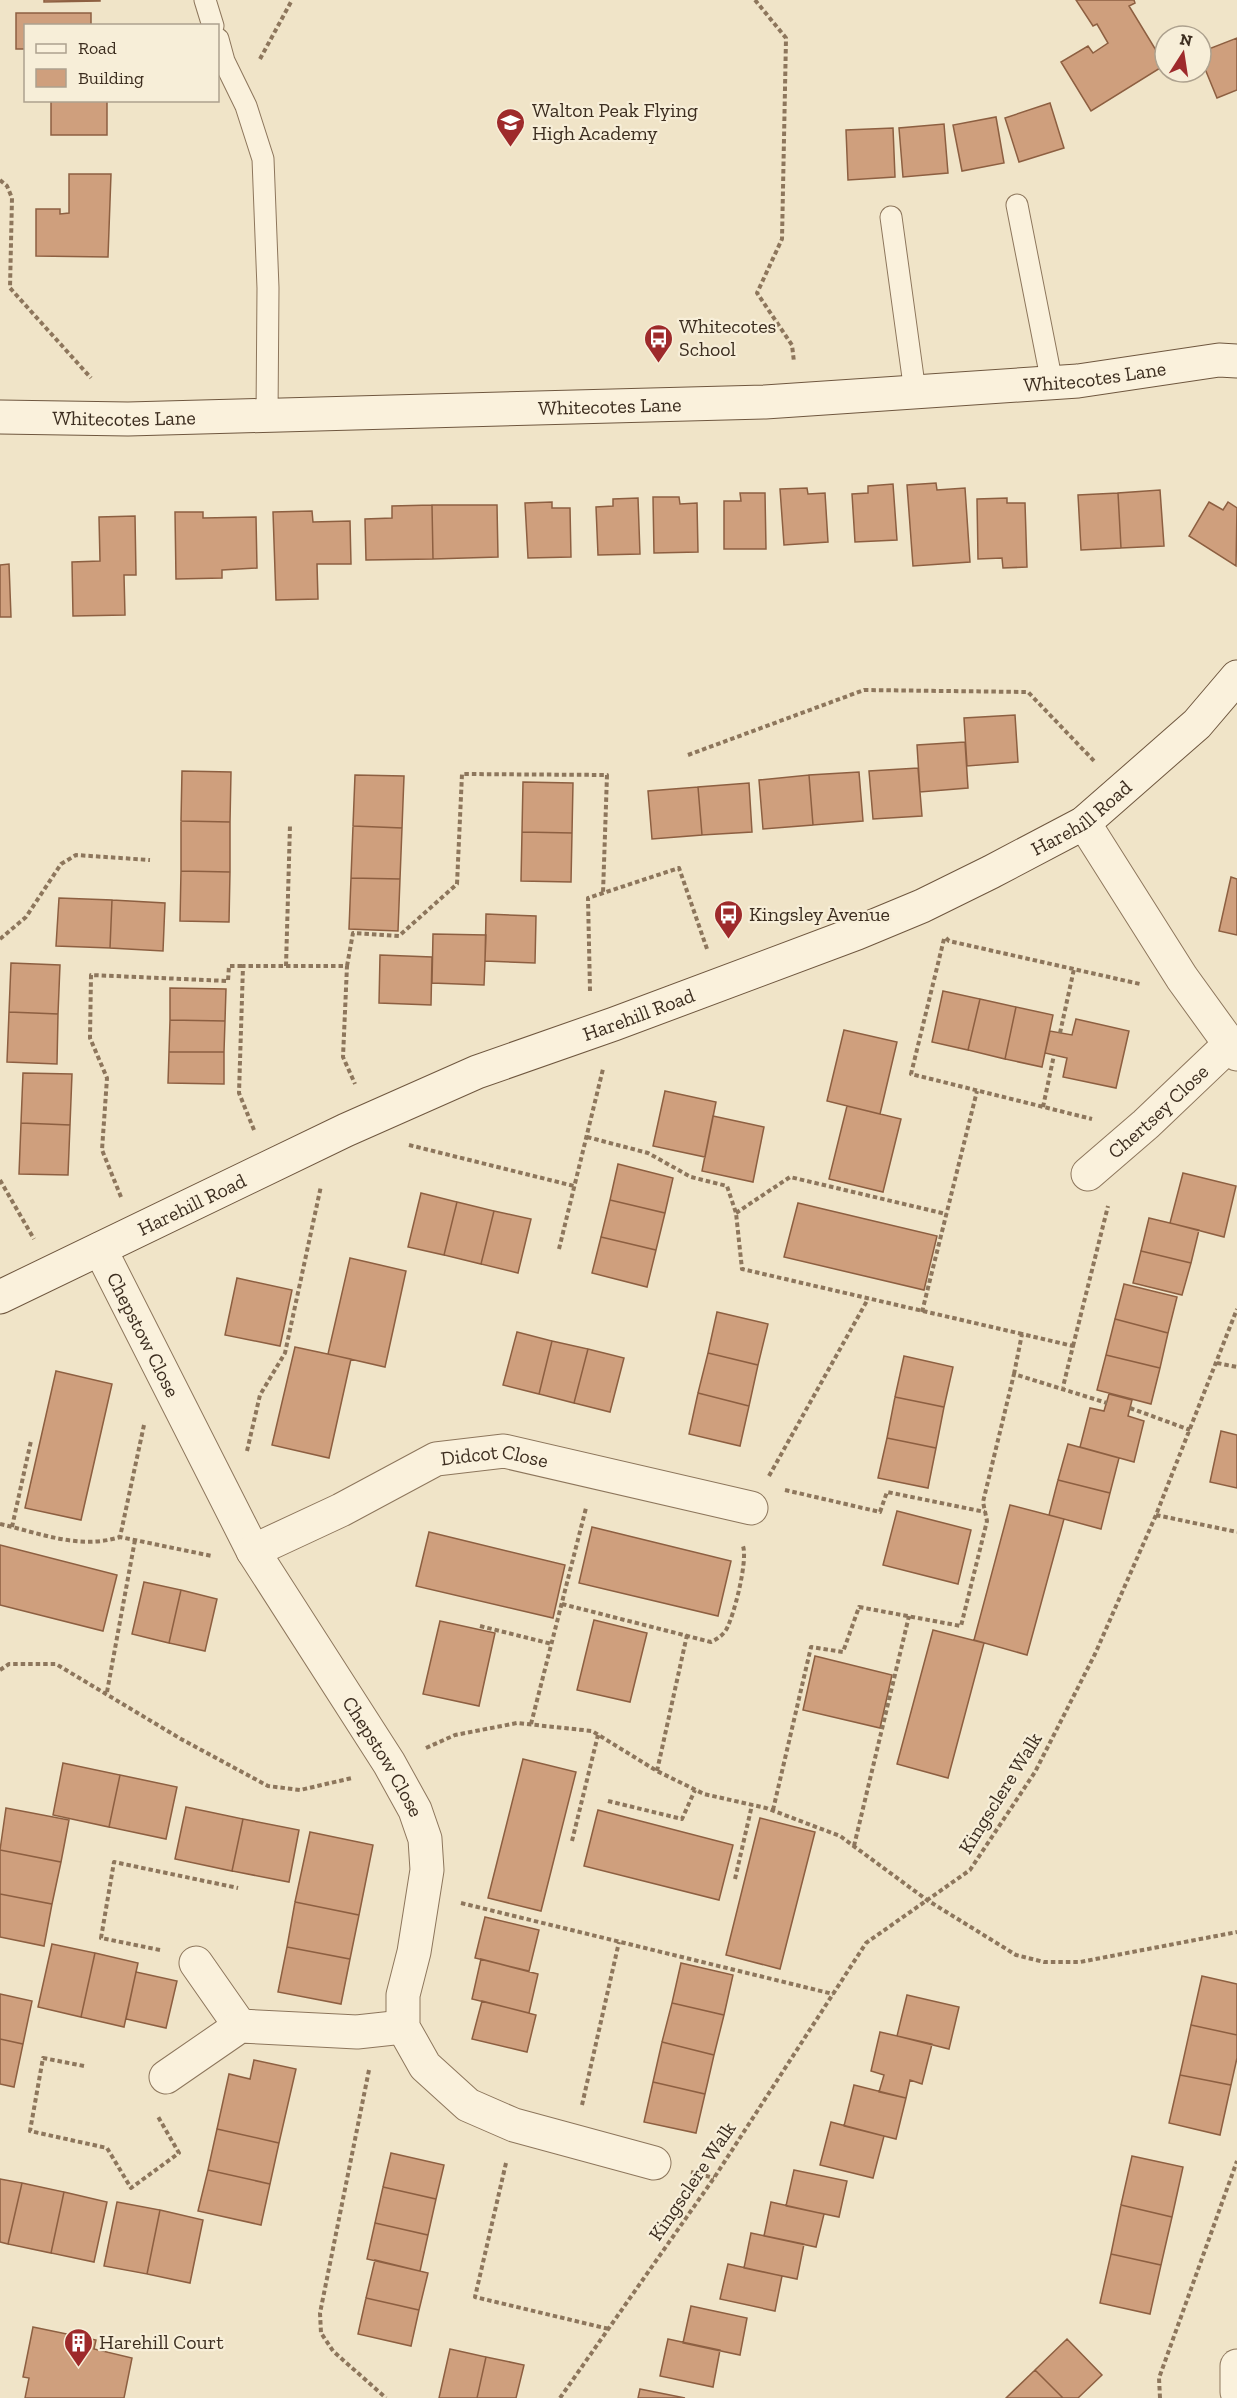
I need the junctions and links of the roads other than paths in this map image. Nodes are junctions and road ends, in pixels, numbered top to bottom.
1 (205, 0) edge
2 (212, 24) edge
3 (219, 43) edge
4 (1017, 205) dead end
5 (891, 217) dead end
6 (1231, 356) edge
7 (1052, 383) junction
8 (915, 392) junction
9 (267, 416) junction
10 (0, 417) edge
11 (1237, 677) edge
12 (1084, 823) junction
13 (1233, 1050) edge
14 (1088, 1174) road end
15 (100, 1250) junction
16 (0, 1297) edge
17 (757, 1497) road end
18 (258, 1559) junction
19 (196, 1963) road end
20 (240, 2026) junction
21 (390, 2029) junction
22 (166, 2077) road end
23 (654, 2163) dead end
24 (1237, 2366) edge
25 (1237, 2392) edge

1 - 2 lane
3 - 9 lane
4 - 7 lane
5 - 8 lane
6 - 7 street, Whitecotes Lane
7 - 8 street, Whitecotes Lane
8 - 9 street, Whitecotes Lane
9 - 10 street, Whitecotes Lane
11 - 12 street, Harehill Road
12 - 13 street
12 - 15 street, Harehill Road
13 - 14 street, Chertsey Close
15 - 16 street, Harehill Road
15 - 18 street, Chepstow Close
17 - 18 street, Didcot Close
18 - 21 street, Chepstow Close
19 - 20 street
20 - 21 street
20 - 22 street
21 - 23 street, Chepstow Close
24 - 25 street

